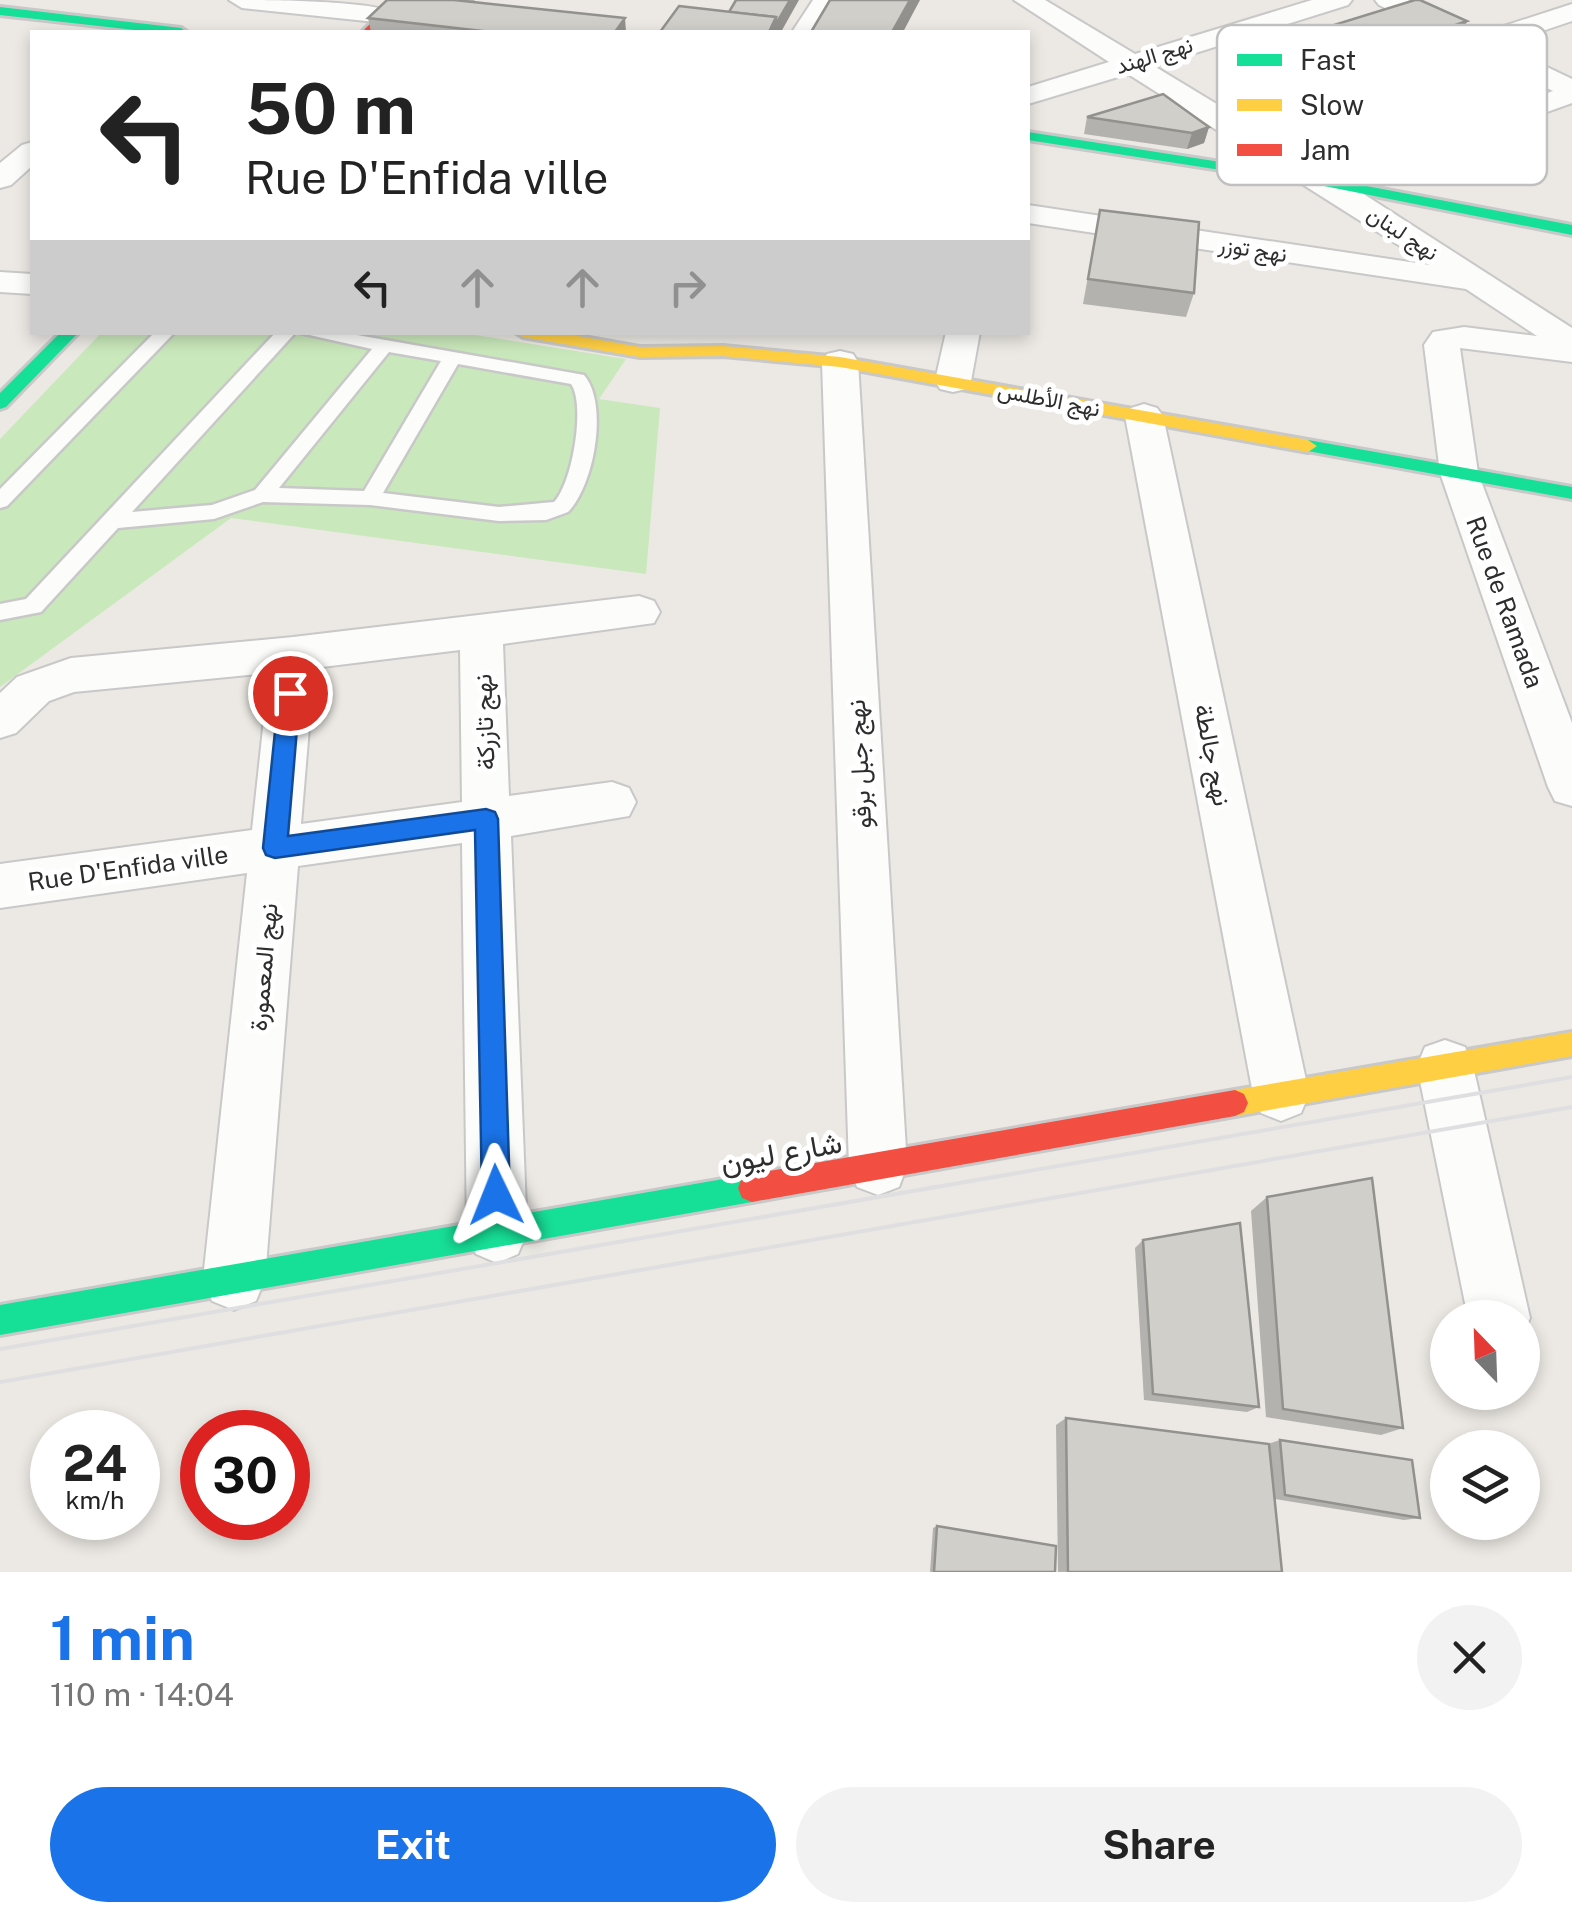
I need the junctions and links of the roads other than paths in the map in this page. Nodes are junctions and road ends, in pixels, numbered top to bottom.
1 (242, 0) edge
2 (826, 0) edge
3 (1028, 0) edge
4 (1338, 0) edge
5 (1388, 0) edge
6 (1223, 8) dead end
7 (0, 12) edge
8 (1572, 12) edge
9 (384, 16) edge
10 (1254, 25) joint
11 (1439, 25) edge
12 (1533, 25) edge
13 (153, 30) edge
14 (806, 30) edge
15 (1217, 36) edge
16 (1127, 63) junction
17 (1547, 79) edge
18 (1572, 92) edge
19 (1030, 95) edge
20 (1547, 101) edge
21 (1217, 117) edge
22 (1030, 136) edge
23 (30, 152) edge
24 (1217, 165) edge
25 (0, 179) edge
26 (1329, 185) edge
27 (1340, 185) edge
28 (1030, 214) edge
29 (1572, 230) edge
30 (1479, 283) junction
31 (163, 335) edge
32 (285, 335) edge
33 (322, 335) edge
34 (541, 335) edge
35 (962, 335) edge
36 (1569, 339) edge
37 (56, 340) edge
38 (727, 342) edge
39 (384, 346) junction
40 (453, 358) junction
41 (840, 362) junction
42 (953, 381) junction
43 (3, 396) edge
44 (1144, 416) junction
45 (1458, 474) junction
46 (1572, 493) edge
47 (262, 495) junction
48 (370, 498) junction
49 (0, 501) edge
50 (113, 521) junction
51 (0, 612) edge
52 (639, 612) dead end
53 (481, 631) junction
54 (293, 654) junction
55 (0, 720) edge
56 (1572, 787) edge
57 (612, 802) dead end
58 (486, 819) junction
59 (275, 848) junction
60 (0, 886) edge
61 (1572, 1044) edge
62 (1445, 1066) junction
63 (1282, 1094) junction
64 (878, 1166) junction
65 (497, 1233) junction
66 (234, 1279) junction
67 (1495, 1300) edge
68 (0, 1320) edge

1 - 9 street
2 - 14 street
3 - 16 street, نهج لبنان
4 - 10 street, نهج الهند
5 - 11 street
6 - 10 street
7 - 13 street
8 - 12 street
15 - 16 street, نهج الهند
16 - 19 street, نهج الهند
16 - 21 street, نهج لبنان
17 - 18 street
18 - 20 street
22 - 24 street
23 - 25 street
26 - 30 street, نهج لبنان
27 - 29 street
28 - 30 street, نهج توزر
30 - 36 street, نهج لبنان
31 - 49 lane
32 - 50 lane
33 - 39 lane
34 - 38 street, نهج الأطلس
35 - 42 street
36 - 45 street, Rue de Ramada
37 - 43 street
38 - 41 street, نهج الأطلس
39 - 40 lane
39 - 47 lane
40 - 48 lane
40 - 48 lane
41 - 42 street, نهج الأطلس
41 - 64 street, نهج جبل برقو
42 - 44 street, نهج الأطلس
44 - 45 street, نهج الأطلس
44 - 63 street, نهج جالطة
45 - 46 street, نهج الأطلس
45 - 56 street, Rue de Ramada
47 - 48 lane
47 - 50 lane
50 - 51 lane
52 - 53 street
53 - 54 street
53 - 58 street, نهج تازركة
54 - 55 street
54 - 59 street, نهج المعمورة
57 - 58 street, Rue D'Enfida ville
58 - 59 street, Rue D'Enfida ville
58 - 65 street, نهج تازركة
59 - 60 street, Rue D'Enfida ville
59 - 66 street, نهج المعمورة
61 - 62 street, شارع ليون
62 - 63 street, شارع ليون
62 - 67 street
63 - 64 street, شارع ليون
64 - 65 street, شارع ليون
65 - 66 street, شارع ليون
66 - 68 street, شارع ليون

